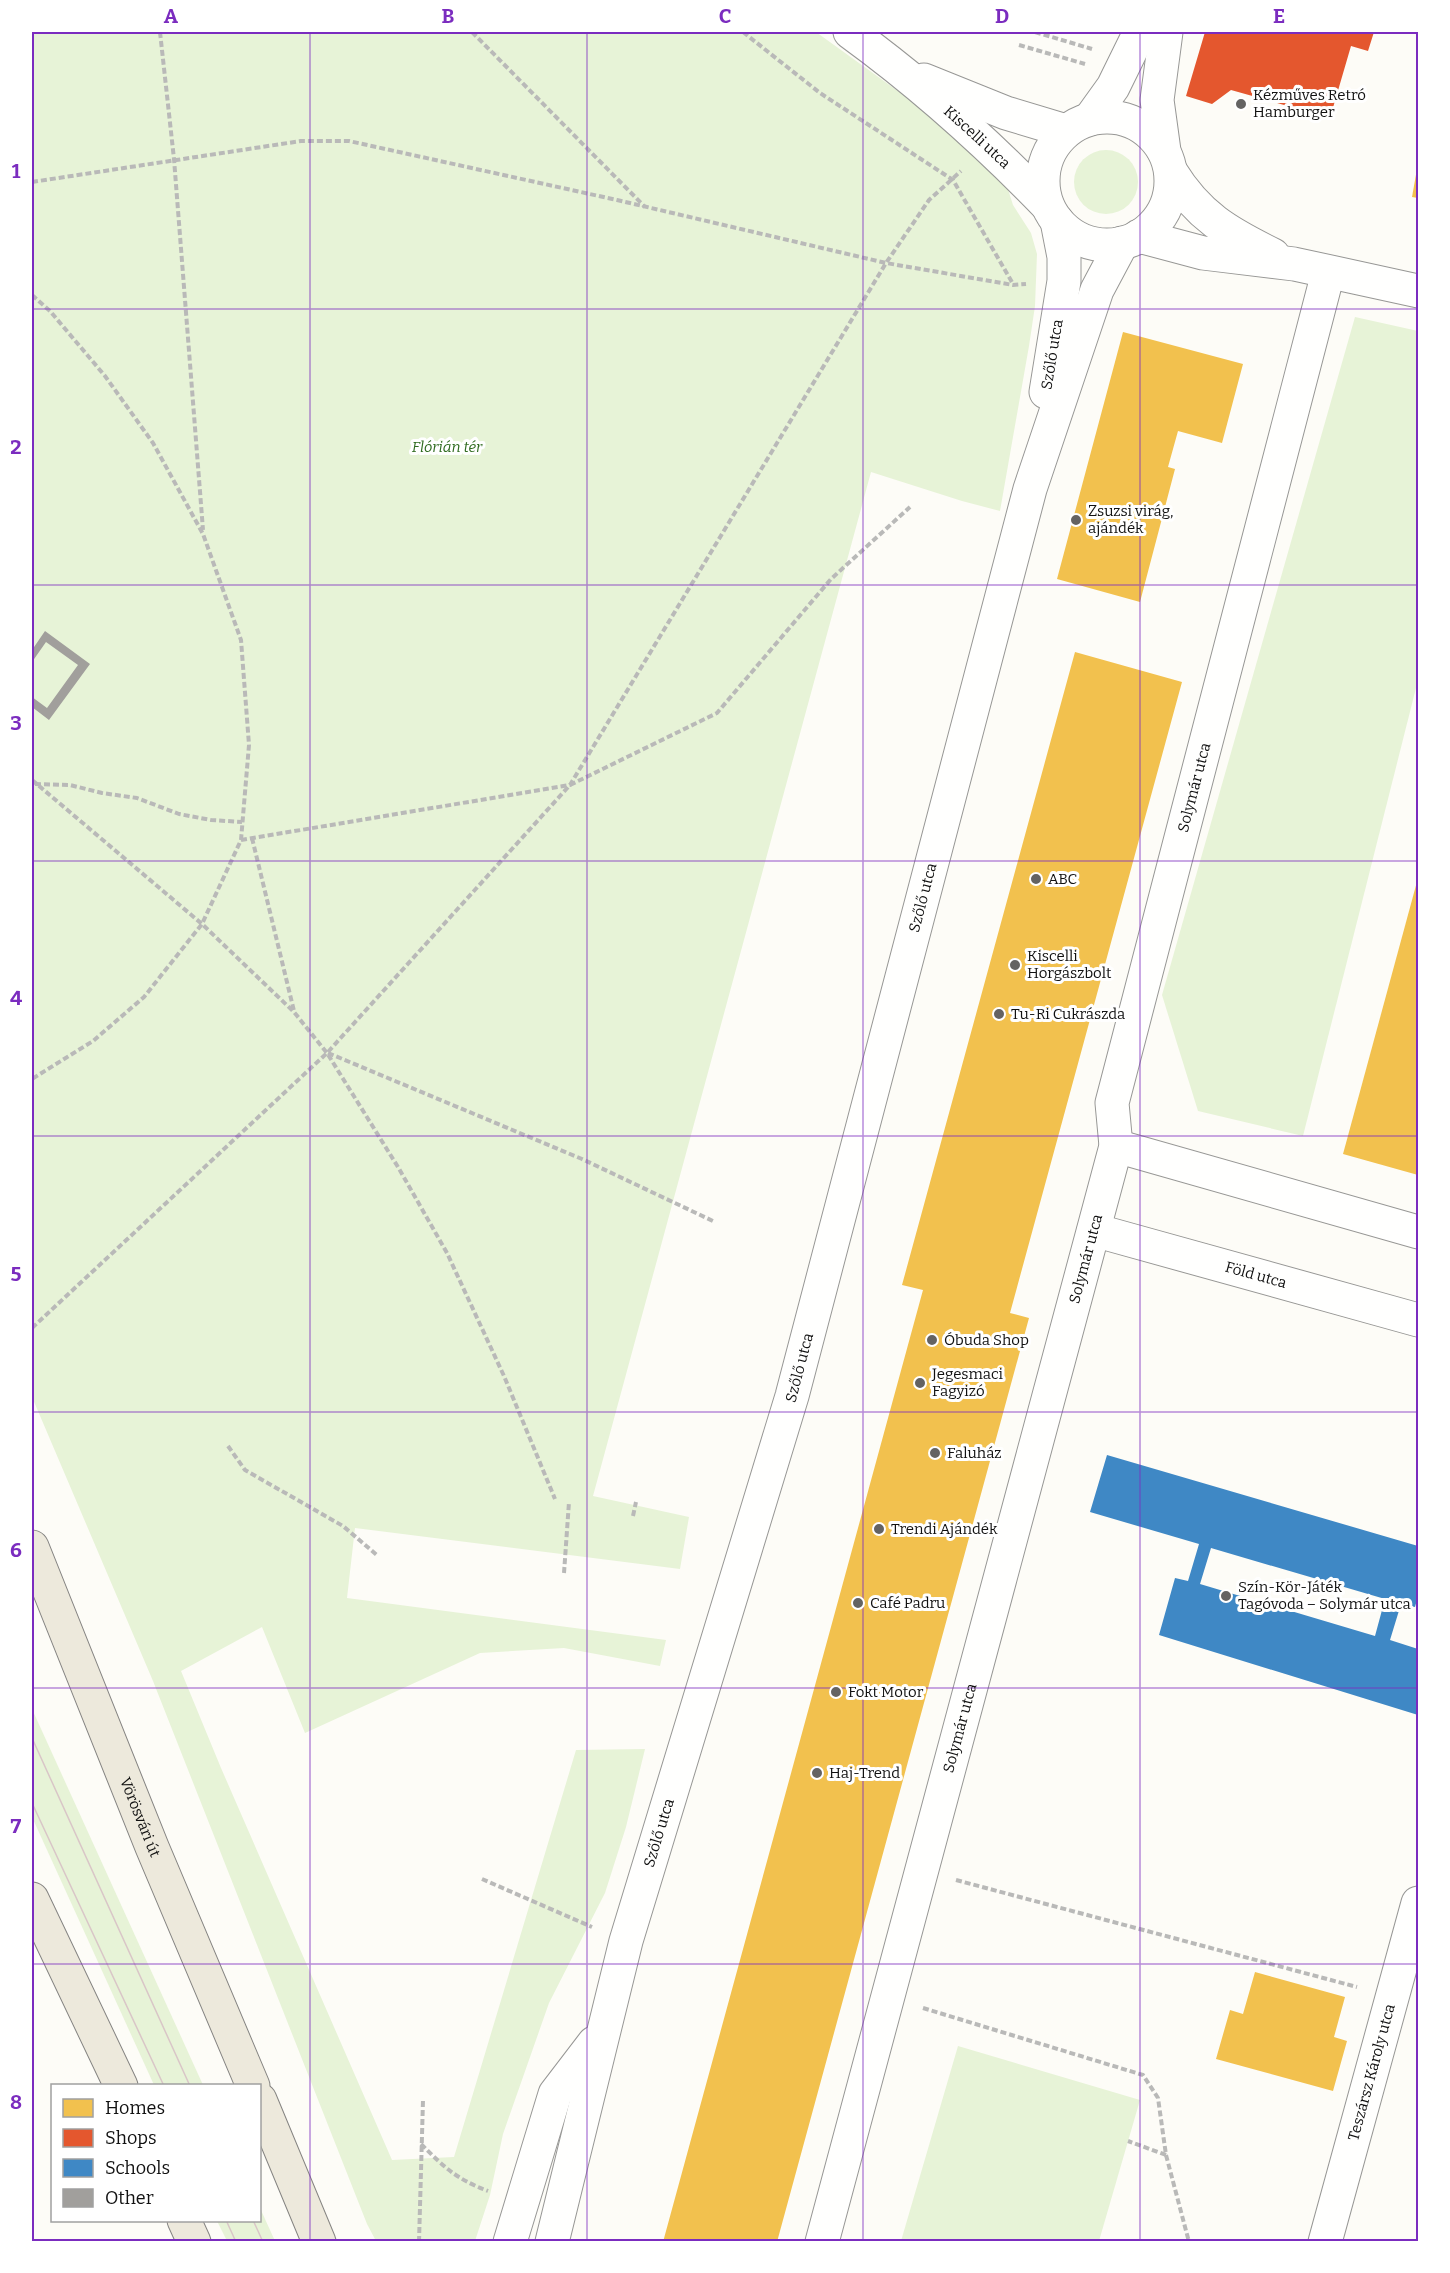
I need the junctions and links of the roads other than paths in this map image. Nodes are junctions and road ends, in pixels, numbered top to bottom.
1 (850, 32) edge
2 (1140, 32) edge
3 (1166, 32) edge
4 (905, 72) junction
5 (1078, 125) junction
6 (1168, 162) junction
7 (1052, 213) junction
8 (1131, 240) junction
9 (1294, 264) junction
10 (1328, 273) junction
11 (1419, 291) edge
12 (1030, 489) junction
13 (1116, 1146) junction
14 (1094, 1230) junction
15 (1419, 1232) edge
16 (1419, 1320) edge
17 (32, 1547) edge
18 (32, 1899) edge
19 (1419, 1903) edge
20 (602, 2032) junction
21 (121, 2084) edge
22 (253, 2084) edge
23 (261, 2102) edge
24 (185, 2222) edge
25 (194, 2241) edge
26 (319, 2241) edge
27 (510, 2241) edge
28 (552, 2241) edge
29 (822, 2241) edge
30 (1325, 2241) edge

1 - 4 street, Kiscelli utca
2 - 5 street
3 - 6 street
4 - 5 street, Kiscelli utca
4 - 7 street, Kiscelli utca
5 - 6 street
5 - 7 street
6 - 8 street
6 - 9 street
7 - 8 street
7 - 12 street, Szőlő utca
8 - 9 street
8 - 12 street, Szőlő utca
9 - 10 street
10 - 11 street
10 - 13 street, Solymár utca
12 - 20 street, Szőlő utca
13 - 14 street, Solymár utca
13 - 15 street
14 - 16 street, Föld utca
14 - 29 street, Solymár utca
17 - 22 main road, Vörösvári út
18 - 21 main road
19 - 30 street, Teszársz Károly utca
20 - 27 street
20 - 28 street, Szőlő utca
23 - 26 main road
24 - 25 main road

